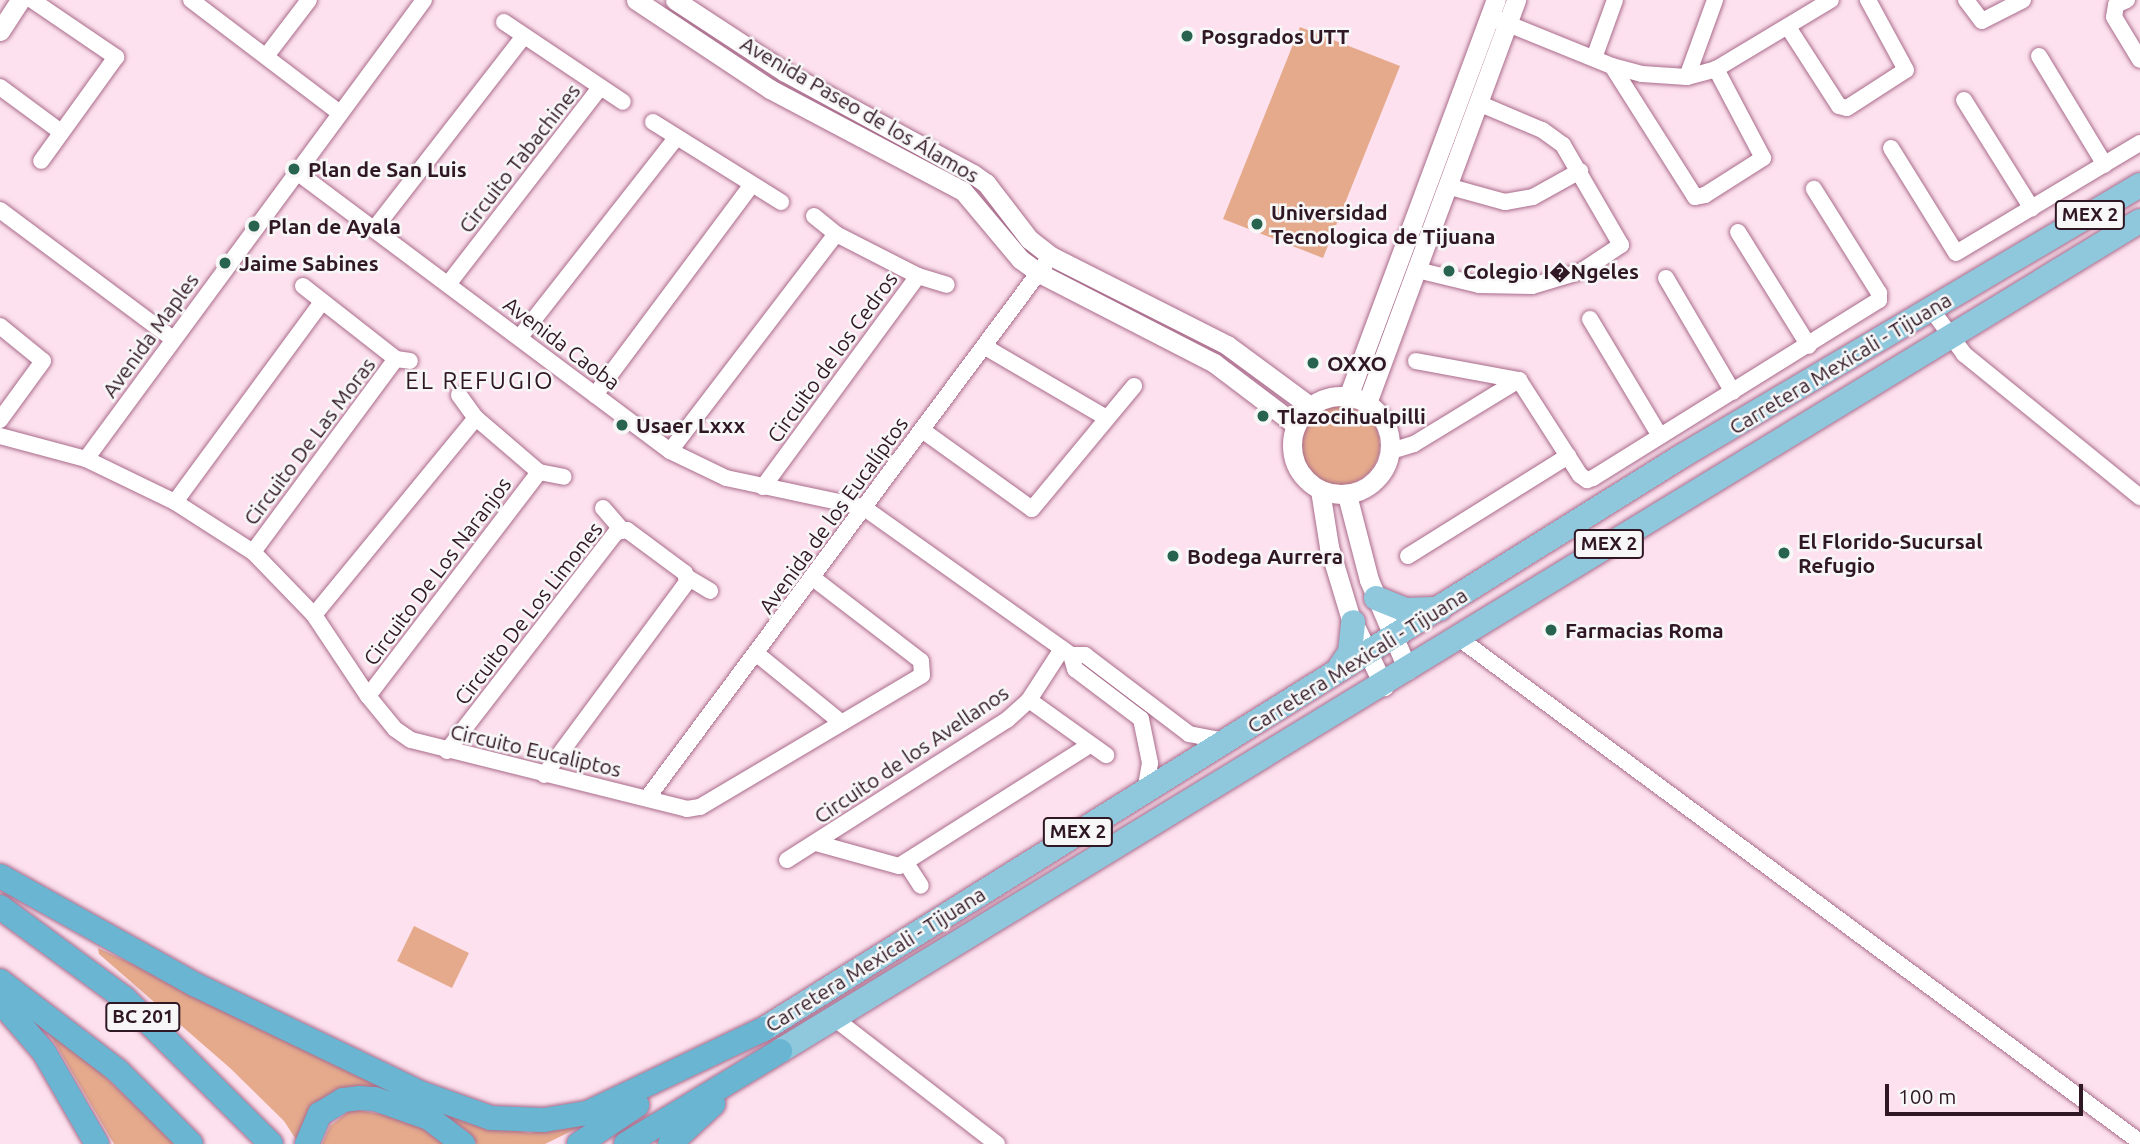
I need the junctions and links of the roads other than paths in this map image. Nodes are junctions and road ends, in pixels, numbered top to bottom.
1 (20, 0) edge
2 (32, 0) edge
3 (191, 0) edge
4 (309, 0) edge
5 (424, 0) edge
6 (636, 0) edge
7 (675, 0) edge
8 (1516, 0) edge
9 (1615, 0) edge
10 (1715, 0) edge
11 (1868, 0) edge
12 (1966, 0) edge
13 (2023, 0) edge
14 (2127, 0) edge
15 (1822, 3) edge
16 (1498, 14) edge
17 (504, 22) dead end
18 (1788, 27) junction
19 (0, 31) edge
20 (523, 37) junction
21 (267, 55) junction
22 (2039, 56) dead end
23 (1594, 58) junction
24 (2140, 60) edge
25 (1612, 66) junction
26 (1716, 69) junction
27 (1688, 77) junction
28 (0, 88) edge
29 (598, 89) junction
30 (1964, 100) dead end
31 (623, 102) dead end
32 (1478, 103) junction
33 (340, 113) junction
34 (653, 122) dead end
35 (61, 132) junction
36 (676, 138) junction
37 (2140, 143) edge
38 (1891, 148) dead end
39 (41, 161) dead end
40 (2105, 165) junction
41 (2140, 165) edge
42 (1580, 171) junction
43 (297, 172) junction
44 (2140, 185) edge
45 (751, 186) junction
46 (1447, 186) junction
47 (1814, 188) dead end
48 (781, 202) dead end
49 (2032, 209) junction
50 (0, 210) edge
51 (814, 216) dead end
52 (2140, 221) edge
53 (374, 228) junction
54 (1738, 232) dead end
55 (836, 234) junction
56 (1051, 256) junction
57 (1417, 270) junction
58 (1039, 273) junction
59 (918, 276) junction
60 (1666, 278) dead end
61 (449, 283) junction
62 (947, 285) dead end
63 (303, 286) dead end
64 (322, 302) junction
65 (1931, 309) junction
66 (1590, 319) dead end
67 (0, 326) edge
68 (1948, 336) junction
69 (520, 337) junction
70 (173, 339) junction
71 (1809, 346) junction
72 (985, 347) junction
73 (1416, 361) dead end
74 (1519, 380) junction
75 (1134, 386) dead end
76 (1734, 392) junction
77 (595, 395) junction
78 (459, 396) dead end
79 (1348, 397) junction
80 (1367, 403) junction
81 (1311, 407) junction
82 (1105, 417) junction
83 (475, 418) junction
84 (0, 420) edge
85 (1296, 425) junction
86 (922, 430) junction
87 (0, 436) edge
88 (1660, 436) junction
89 (670, 451) junction
90 (1391, 451) junction
91 (1568, 456) junction
92 (86, 459) junction
93 (539, 472) junction
94 (564, 477) dead end
95 (763, 487) junction
96 (1320, 490) junction
97 (1628, 490) junction
98 (1347, 495) junction
99 (2140, 497) edge
100 (176, 502) junction
101 (863, 507) junction
102 (603, 508) dead end
103 (621, 529) junction
104 (253, 552) junction
105 (1408, 556) dead end
106 (687, 577) junction
107 (813, 578) junction
108 (1538, 588) junction
109 (710, 591) dead end
110 (1376, 598) junction
111 (1441, 609) junction
112 (314, 615) junction
113 (1353, 622) junction
114 (1392, 638) junction
115 (1460, 639) junction
116 (1066, 652) junction
117 (1368, 652) junction
118 (757, 654) junction
119 (1408, 670) junction
120 (1334, 674) junction
121 (1384, 686) junction
122 (368, 696) junction
123 (1029, 700) junction
124 (842, 723) junction
125 (1226, 741) junction
126 (1090, 745) junction
127 (447, 751) junction
128 (1106, 755) dead end
129 (544, 775) junction
130 (1145, 790) junction
131 (648, 797) junction
132 (816, 843) junction
133 (787, 860) dead end
134 (906, 863) junction
135 (0, 876) edge
136 (920, 886) dead end
137 (8, 912) edge
138 (101, 932) junction
139 (0, 981) edge
140 (0, 1001) edge
141 (834, 1018) junction
142 (764, 1029) junction
143 (779, 1051) junction
144 (2140, 1142) edge
145 (97, 1144) edge
146 (191, 1144) edge
147 (271, 1144) edge
148 (307, 1144) edge
149 (463, 1144) edge
150 (579, 1144) edge
151 (626, 1144) edge
152 (670, 1144) edge
153 (997, 1144) edge

1 - 19 street
2 - 35 street
3 - 21 street
4 - 21 street
5 - 33 street, Avenida Maples
6 - 58 street, Avenida Paseo de los Álamos
7 - 56 street, Avenida Paseo de los Álamos
8 - 16 street
9 - 23 street
10 - 27 street
11 - 18 street
12 - 13 street
14 - 24 street
15 - 18 street
16 - 23 street
16 - 32 street
16 - 79 street
17 - 20 street, Circuito Tabachines
18 - 26 street
20 - 29 street, Circuito Tabachines
20 - 53 street
21 - 33 street
22 - 40 street
23 - 25 street
25 - 26 street
25 - 27 street
26 - 27 street
28 - 35 street
29 - 31 street
29 - 61 street, Circuito Tabachines
30 - 49 street
32 - 42 street
32 - 46 street
33 - 43 street, Avenida Maples
34 - 36 street
35 - 39 street
36 - 45 street
36 - 69 street
37 - 40 street
38 - 49 street
40 - 49 street
41 - 65 main road
42 - 46 street
42 - 57 street
43 - 53 street, Avenida Caoba
43 - 70 street, Avenida Maples
44 - 65 main road, Carretera Mexicali - Tijuana / MEX 2
45 - 48 street
45 - 77 street
46 - 57 street
47 - 71 street
50 - 70 street
51 - 55 street, Circuito de los Cedros
52 - 68 main road, Carretera Mexicali - Tijuana / MEX 2
53 - 61 street, Avenida Caoba
54 - 71 street
55 - 59 street, Circuito de los Cedros
55 - 89 street
56 - 58 street, Avenida de los Eucalíptos
56 - 81 street, Avenida Paseo de los Álamos
57 - 80 street
58 - 72 street, Avenida de los Eucalíptos
58 - 85 street, Avenida Paseo de los Álamos
59 - 62 street
59 - 95 street, Circuito de los Cedros
60 - 76 street
61 - 69 street, Avenida Caoba
63 - 64 street, Circuito De Las Moras
64 - 100 street
64 - 104 street, Circuito De Las Moras
65 - 68 street
65 - 97 main road, Carretera Mexicali - Tijuana / MEX 2
66 - 88 street
67 - 84 street
68 - 99 street
68 - 108 main road, Carretera Mexicali - Tijuana / MEX 2
69 - 77 street, Avenida Caoba
70 - 92 street, Avenida Maples
71 - 76 street
72 - 82 street
72 - 86 street, Avenida de los Eucalíptos
73 - 74 street
74 - 90 street
74 - 91 street
75 - 82 street
76 - 88 street
77 - 89 street, Avenida Caoba
78 - 83 street, Circuito De Los Naranjos
79 - 80 street
79 - 81 street
80 - 90 street
81 - 85 street
82 - 86 street
83 - 93 street, Circuito De Los Naranjos
83 - 112 street
85 - 96 street
86 - 101 street, Avenida de los Eucalíptos
87 - 92 street, Circuito Eucaliptos
88 - 91 street
89 - 95 street, Avenida Caoba
90 - 98 street
91 - 105 street
92 - 100 street, Circuito Eucaliptos
93 - 94 street
93 - 122 street, Circuito De Los Naranjos
95 - 101 street, Avenida Caoba
96 - 98 street
96 - 113 street
97 - 108 main road
97 - 111 main road, Carretera Mexicali - Tijuana / MEX 2
98 - 110 street
100 - 104 street, Circuito Eucaliptos
101 - 107 street, Avenida de los Eucalíptos
101 - 116 street, Avenida Caoba
102 - 103 street
103 - 106 street, Circuito De Los Limones
103 - 127 street, Circuito De Los Limones
104 - 112 street, Circuito Eucaliptos
106 - 109 street, Circuito De Los Limones
106 - 129 street
107 - 118 street, Avenida de los Eucalíptos
107 - 124 street, Circuito Eucaliptos
108 - 115 main road, Carretera Mexicali - Tijuana / MEX 2
110 - 111 main road
110 - 114 street
111 - 114 main road, Carretera Mexicali - Tijuana / MEX 2
112 - 122 street, Circuito Eucaliptos
113 - 117 street
113 - 120 main road
114 - 117 main road, Carretera Mexicali - Tijuana / MEX 2
114 - 119 street
115 - 119 main road, Carretera Mexicali - Tijuana / MEX 2
115 - 144 street
116 - 123 street, Circuito de los Avellanos
116 - 125 street
116 - 130 street
117 - 120 main road, Carretera Mexicali - Tijuana / MEX 2
117 - 121 street
118 - 124 street
118 - 131 street, Avenida de los Eucalíptos
119 - 121 main road, Carretera Mexicali - Tijuana / MEX 2
120 - 125 main road, Carretera Mexicali - Tijuana / MEX 2
121 - 141 main road, Carretera Mexicali - Tijuana / MEX 2
122 - 127 street, Circuito Eucaliptos
123 - 126 street, Circuito de los Avellanos
123 - 132 street, Circuito de los Avellanos
124 - 131 street, Circuito Eucaliptos
125 - 130 main road, Carretera Mexicali - Tijuana / MEX 2
126 - 128 street, Circuito de los Avellanos
126 - 134 street
127 - 129 street, Circuito Eucaliptos
129 - 131 street, Circuito Eucaliptos
130 - 142 main road, Carretera Mexicali - Tijuana / MEX 2
132 - 133 street, Circuito de los Avellanos
132 - 134 street, Circuito de los Avellanos
134 - 136 street
135 - 138 highway
137 - 138 highway
137 - 147 highway, BC 201
138 - 142 highway
139 - 146 highway, BC 201
140 - 145 highway
141 - 143 main road, Carretera Mexicali - Tijuana / MEX 2
141 - 153 street
142 - 150 highway, Carretera Mexicali - Tijuana / MEX 2
143 - 151 highway, Carretera Mexicali - Tijuana / MEX 2
143 - 152 highway
148 - 149 highway

